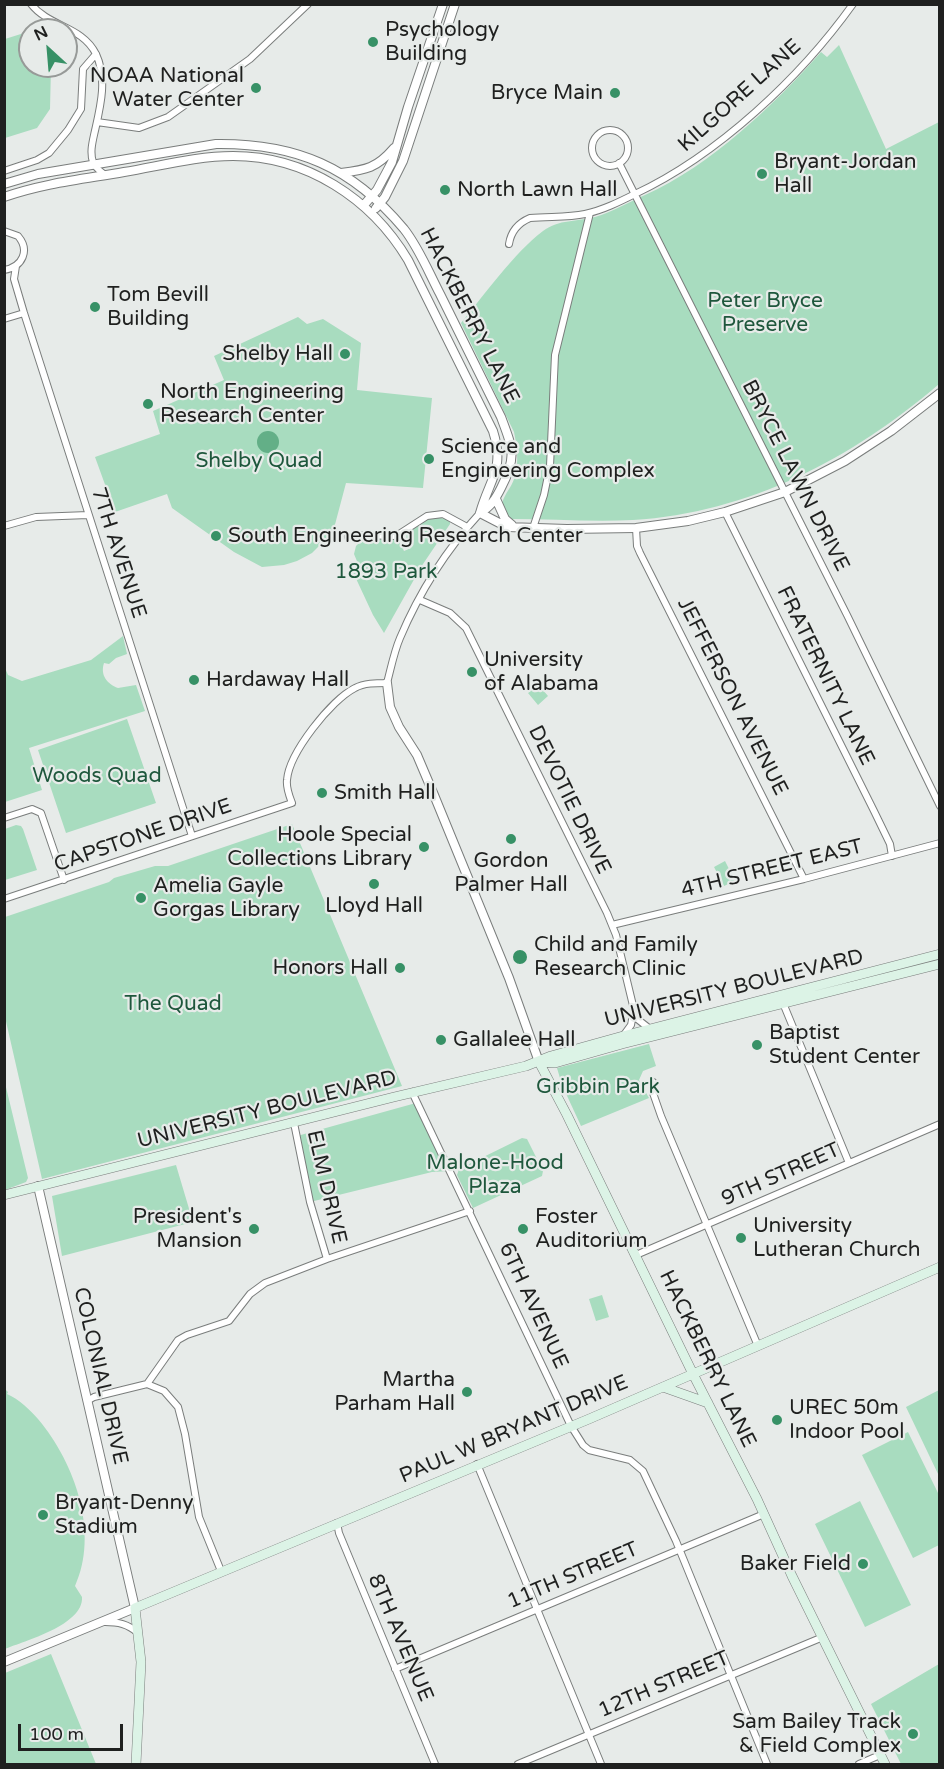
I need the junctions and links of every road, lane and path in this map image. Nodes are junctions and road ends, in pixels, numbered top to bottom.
1 (31, 4) edge
2 (308, 4) edge
3 (443, 4) edge
4 (455, 4) edge
5 (853, 4) edge
6 (96, 54) junction
7 (97, 122) junction
8 (397, 146) junction
9 (619, 163) junction
10 (93, 165) junction
11 (4, 171) edge
12 (341, 172) junction
13 (105, 175) junction
14 (4, 184) edge
15 (635, 195) junction
16 (371, 196) junction
17 (4, 197) edge
18 (380, 205) junction
19 (363, 206) junction
20 (372, 213) junction
21 (590, 213) junction
22 (4, 231) edge
23 (509, 244) dead end
24 (16, 267) junction
25 (5, 270) edge
26 (14, 279) junction
27 (24, 313) junction
28 (4, 320) edge
29 (939, 393) edge
30 (784, 492) junction
31 (496, 499) junction
32 (725, 512) junction
33 (480, 513) junction
34 (88, 514) junction
35 (4, 526) edge
36 (467, 527) junction
37 (514, 527) junction
38 (533, 528) junction
39 (636, 528) junction
40 (348, 537) dead end
41 (420, 600) junction
42 (387, 682) junction
43 (939, 806) edge
44 (4, 818) edge
45 (192, 837) junction
46 (939, 843) edge
47 (892, 856) junction
48 (804, 879) junction
49 (64, 880) junction
50 (4, 899) edge
51 (612, 925) junction
52 (939, 954) edge
53 (939, 964) edge
54 (782, 1000) junction
55 (633, 1010) junction
56 (650, 1029) junction
57 (623, 1036) junction
58 (539, 1062) junction
59 (653, 1082) dead end
60 (412, 1092) junction
61 (294, 1123) junction
62 (939, 1124) edge
63 (849, 1163) junction
64 (38, 1186) junction
65 (4, 1195) edge
66 (470, 1211) junction
67 (707, 1225) junction
68 (636, 1255) junction
69 (327, 1260) junction
70 (939, 1267) edge
71 (758, 1346) junction
72 (693, 1374) junction
73 (147, 1384) junction
74 (663, 1387) junction
75 (87, 1401) junction
76 (708, 1403) junction
77 (571, 1426) junction
78 (477, 1464) junction
79 (764, 1514) junction
80 (337, 1522) junction
81 (679, 1550) junction
82 (220, 1571) junction
83 (135, 1608) junction
84 (537, 1610) junction
85 (101, 1622) junction
86 (138, 1633) junction
87 (823, 1636) junction
88 (4, 1662) edge
89 (395, 1669) junction
90 (731, 1675) junction
91 (589, 1735) junction
92 (880, 1755) junction
93 (136, 1764) edge
94 (435, 1764) edge
95 (518, 1764) edge
96 (602, 1764) edge
97 (767, 1764) edge
98 (859, 1764) edge
99 (885, 1764) edge

1 - 6 street
2 - 7 street
3 - 8 street
4 - 18 street
5 - 15 street, KILGORE LANE
6 - 7 street
6 - 11 street
7 - 10 street
8 - 12 street
8 - 16 street
9 - 9 street
9 - 15 street, BRYCE LAWN DRIVE
10 - 12 street, HACKBERRY LANE
10 - 13 street
10 - 14 street, HACKBERRY LANE
12 - 16 street, HACKBERRY LANE
13 - 17 street, HACKBERRY LANE
13 - 19 street, HACKBERRY LANE
15 - 21 street, KILGORE LANE
15 - 30 street, BRYCE LAWN DRIVE
16 - 18 street, HACKBERRY LANE
16 - 19 street
18 - 20 street
18 - 31 street, HACKBERRY LANE
19 - 20 street, HACKBERRY LANE
20 - 33 street, HACKBERRY LANE
21 - 23 street, KILGORE LANE
21 - 38 street
22 - 24 street, 7TH AVENUE
24 - 25 street, 7TH AVENUE
24 - 26 street, 7TH AVENUE
25 - 26 street, 7TH AVENUE
26 - 27 street, 7TH AVENUE
27 - 28 street
27 - 34 street, 7TH AVENUE
29 - 30 street
30 - 32 street
30 - 43 street, BRYCE LAWN DRIVE
31 - 33 street, HACKBERRY LANE
31 - 37 street
32 - 39 street
32 - 47 street, FRATERNITY LANE
33 - 36 street, HACKBERRY LANE
33 - 37 street
34 - 35 street
34 - 45 street, 7TH AVENUE
36 - 40 street
36 - 41 street, HACKBERRY LANE
37 - 38 street
38 - 39 street
39 - 48 street, JEFFERSON AVENUE
41 - 42 street, HACKBERRY LANE
41 - 51 street, DEVOTIE DRIVE
42 - 45 street, CAPSTONE DRIVE
42 - 58 street, HACKBERRY LANE
44 - 49 street
45 - 49 street, CAPSTONE DRIVE
46 - 47 street, 4TH STREET EAST
47 - 48 street, 4TH STREET EAST
48 - 51 street, 4TH STREET EAST
49 - 50 street, CAPSTONE DRIVE
51 - 55 street, DEVOTIE DRIVE
52 - 54 main road, UNIVERSITY BOULEVARD
53 - 54 main road, UNIVERSITY BOULEVARD
54 - 56 main road, UNIVERSITY BOULEVARD
54 - 58 main road, UNIVERSITY BOULEVARD
54 - 63 street
55 - 56 street, DEVOTIE DRIVE
55 - 57 street
56 - 57 main road, UNIVERSITY BOULEVARD
57 - 58 main road, UNIVERSITY BOULEVARD
58 - 60 main road, UNIVERSITY BOULEVARD
58 - 68 main road, HACKBERRY LANE
59 - 67 street
60 - 61 main road, UNIVERSITY BOULEVARD
60 - 66 street, 6TH AVENUE
61 - 64 main road, UNIVERSITY BOULEVARD
61 - 69 street, ELM DRIVE
62 - 63 street, 9TH STREET
63 - 67 street, 9TH STREET
64 - 65 main road, UNIVERSITY BOULEVARD
64 - 75 street, COLONIAL DRIVE
66 - 69 street
66 - 77 street, 6TH AVENUE
67 - 68 street, 9TH STREET
67 - 71 street
68 - 72 main road, HACKBERRY LANE
69 - 73 street
70 - 71 main road, PAUL W BRYANT DRIVE
71 - 72 main road, PAUL W BRYANT DRIVE
72 - 74 main road, PAUL W BRYANT DRIVE
72 - 76 main road, HACKBERRY LANE
73 - 75 street
73 - 82 street
74 - 76 main road
74 - 77 main road, PAUL W BRYANT DRIVE
75 - 83 street, COLONIAL DRIVE
76 - 79 main road, HACKBERRY LANE
77 - 78 main road, PAUL W BRYANT DRIVE
77 - 81 street, 6TH AVENUE
78 - 80 main road, PAUL W BRYANT DRIVE
78 - 84 street
79 - 81 street, 11TH STREET
79 - 87 main road, HACKBERRY LANE
80 - 82 main road, PAUL W BRYANT DRIVE
80 - 89 street, 8TH AVENUE
81 - 84 street, 11TH STREET
81 - 90 street, 6TH AVENUE
82 - 83 main road, PAUL W BRYANT DRIVE
83 - 85 street, PAUL W BRYANT DRIVE
83 - 86 main road
84 - 89 street, 11TH STREET
84 - 91 street
85 - 86 street
85 - 88 street, PAUL W BRYANT DRIVE
86 - 93 main road
87 - 90 street, 12TH STREET
87 - 92 main road, HACKBERRY LANE
89 - 94 street, 8TH AVENUE
90 - 91 street, 12TH STREET
90 - 97 street, 6TH AVENUE
91 - 95 street, 12TH STREET
91 - 96 street
92 - 98 street
92 - 99 main road, HACKBERRY LANE

